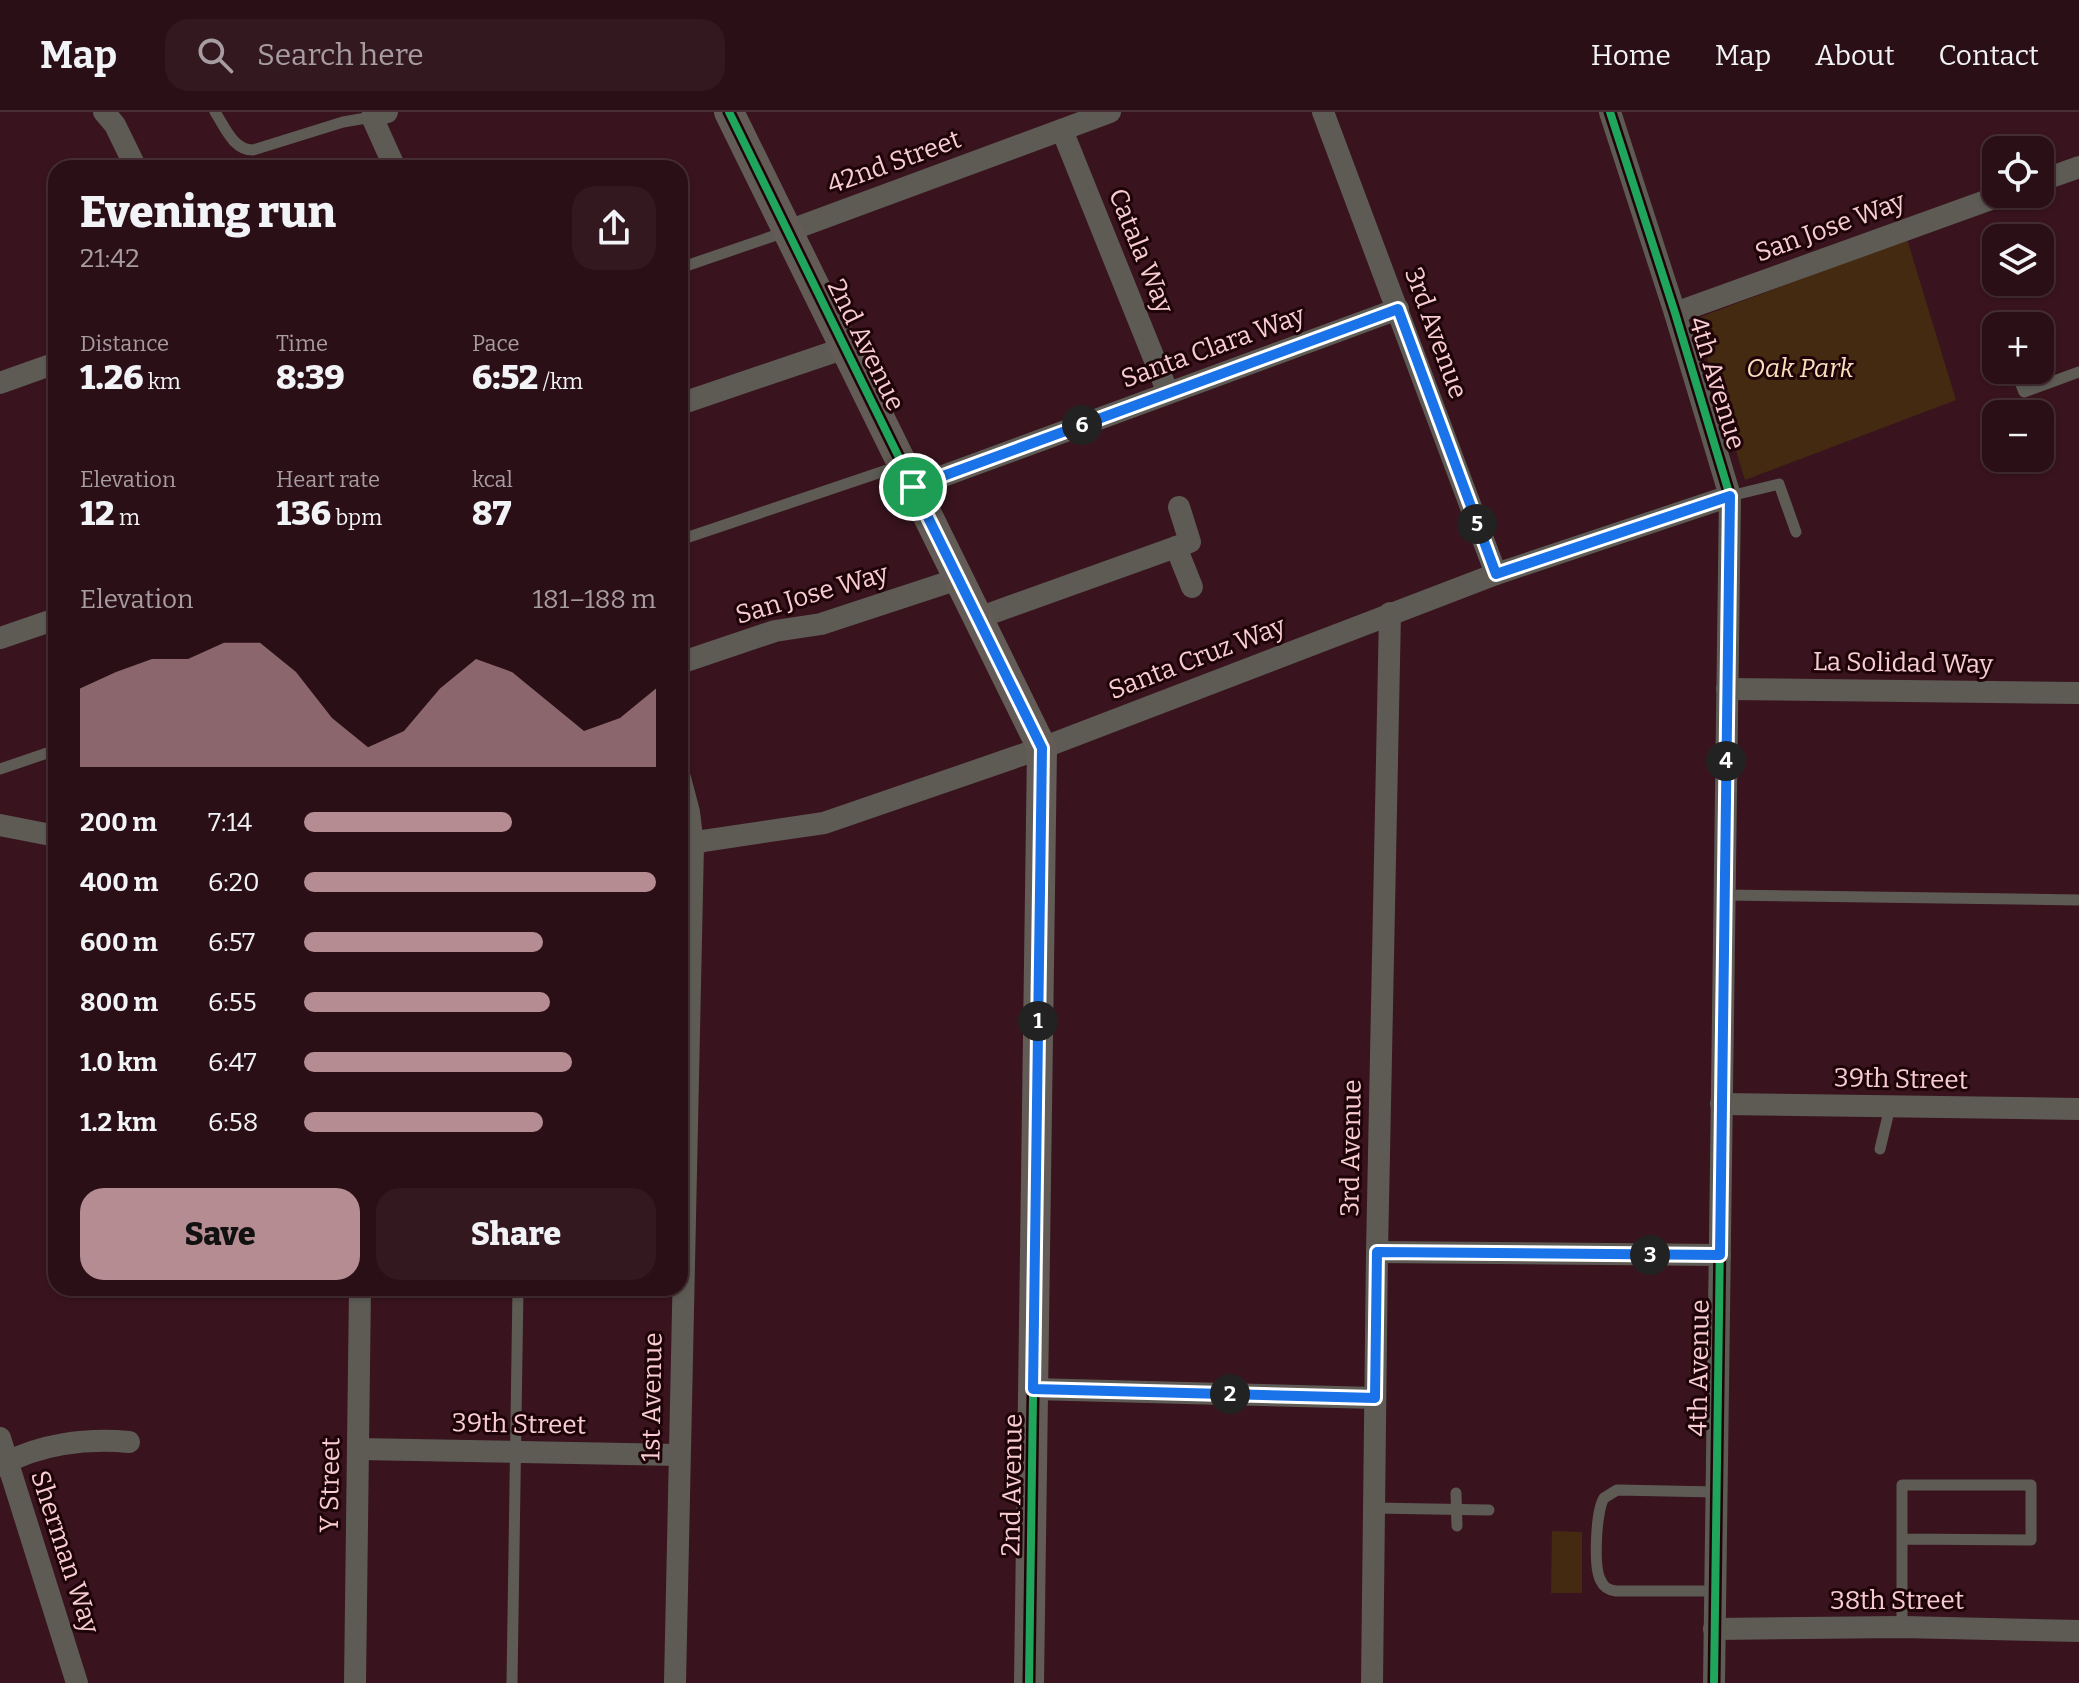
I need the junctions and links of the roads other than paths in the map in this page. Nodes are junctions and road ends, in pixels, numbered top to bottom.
1 (104, 112) edge
2 (215, 112) edge
3 (729, 112) edge
4 (1110, 112) edge
5 (1323, 112) edge
6 (1610, 112) edge
7 (379, 115) edge
8 (1062, 130) junction
9 (132, 160) edge
10 (393, 160) edge
11 (2079, 167) edge
12 (2054, 176) edge
13 (1982, 202) edge
14 (788, 231) junction
15 (688, 265) edge
16 (1398, 309) junction
17 (1675, 313) junction
18 (845, 348) junction
19 (48, 366) edge
20 (2079, 372) edge
21 (2054, 381) edge
22 (0, 383) edge
23 (2021, 384) edge
24 (2046, 384) edge
25 (1168, 393) junction
26 (688, 401) edge
27 (908, 476) junction
28 (1730, 496) junction
29 (1179, 507) dead end
30 (1796, 532) dead end
31 (688, 538) edge
32 (1176, 547) junction
33 (1496, 574) junction
34 (958, 579) junction
35 (1192, 587) dead end
36 (1390, 613) junction
37 (978, 618) junction
38 (48, 622) edge
39 (0, 638) edge
40 (688, 660) edge
41 (1727, 689) junction
42 (2079, 693) edge
43 (1042, 748) junction
44 (48, 753) edge
45 (0, 769) edge
46 (688, 808) edge
47 (0, 825) edge
48 (688, 830) edge
49 (48, 834) edge
50 (688, 847) edge
51 (1724, 895) junction
52 (2079, 900) edge
53 (1721, 1104) junction
54 (1890, 1107) junction
55 (2079, 1109) edge
56 (1880, 1149) dead end
57 (1377, 1252) junction
58 (1720, 1255) junction
59 (360, 1296) edge
60 (518, 1296) edge
61 (680, 1296) edge
62 (1033, 1389) junction
63 (1375, 1398) junction
64 (0, 1438) edge
65 (129, 1442) dead end
66 (359, 1449) junction
67 (515, 1453) junction
68 (678, 1455) junction
69 (4, 1464) edge
70 (1717, 1492) junction
71 (1456, 1493) dead end
72 (1374, 1508) junction
73 (1457, 1510) junction
74 (1489, 1510) dead end
75 (1457, 1526) dead end
76 (1903, 1539) junction
77 (1715, 1591) junction
78 (1902, 1627) junction
79 (1714, 1629) junction
80 (2079, 1631) edge
81 (77, 1683) edge
82 (355, 1683) edge
83 (512, 1683) edge
84 (675, 1683) edge
85 (1029, 1683) edge
86 (1372, 1683) edge
87 (1714, 1683) edge

1 - 9 street
2 - 7 lane
3 - 14 street, 2nd Avenue
4 - 8 street, 42nd Street
5 - 16 street, 3rd Avenue
6 - 17 street, 4th Avenue
7 - 10 street
8 - 14 street, 42nd Street
8 - 25 street, Catala Way
11 - 12 street
13 - 17 street, San Jose Way
14 - 15 lane
14 - 18 street, 2nd Avenue
16 - 25 street, Santa Clara Way
16 - 33 street, 3rd Avenue
17 - 28 street, 4th Avenue
18 - 26 street
18 - 27 street, 2nd Avenue
19 - 22 street
20 - 21 lane
23 - 24 lane
25 - 27 street, Santa Clara Way
27 - 31 lane
27 - 34 street, 2nd Avenue
28 - 30 lane
28 - 33 street, Santa Cruz Way
28 - 41 street, 4th Avenue
29 - 32 street
32 - 35 street
32 - 37 street
33 - 36 street, Santa Cruz Way
34 - 37 street, 2nd Avenue
34 - 40 street, San Jose Way
36 - 43 street, Santa Cruz Way
36 - 57 street, 3rd Avenue
37 - 43 street, 2nd Avenue
38 - 39 street
41 - 42 street, La Solidad Way
41 - 51 street, 4th Avenue
43 - 50 street, Santa Cruz Way
43 - 62 street, 2nd Avenue
44 - 45 lane
46 - 48 street, 1st Avenue
47 - 49 street
51 - 52 lane
51 - 53 street, 4th Avenue
53 - 54 street, 39th Street
53 - 58 street, 4th Avenue
54 - 55 street, 39th Street
54 - 56 lane
57 - 58 street
57 - 63 street, 3rd Avenue
58 - 70 street, 4th Avenue
59 - 66 street, Y Street
60 - 67 lane
61 - 68 street, 1st Avenue
62 - 63 street
62 - 85 street, 2nd Avenue
63 - 72 street, 3rd Avenue
64 - 69 street, Sherman Way
65 - 69 street
66 - 67 street, 39th Street
66 - 82 street, Y Street
67 - 68 street, 39th Street
67 - 83 lane
68 - 84 street, 1st Avenue
69 - 81 street, Sherman Way
70 - 77 street, 4th Avenue
70 - 77 lane
71 - 73 lane
72 - 73 lane
72 - 86 street, 3rd Avenue
73 - 74 lane
73 - 75 lane
76 - 76 lane
76 - 78 lane
77 - 79 street, 4th Avenue
78 - 79 street, 38th Street
78 - 80 street, 38th Street
79 - 87 street, 4th Avenue

